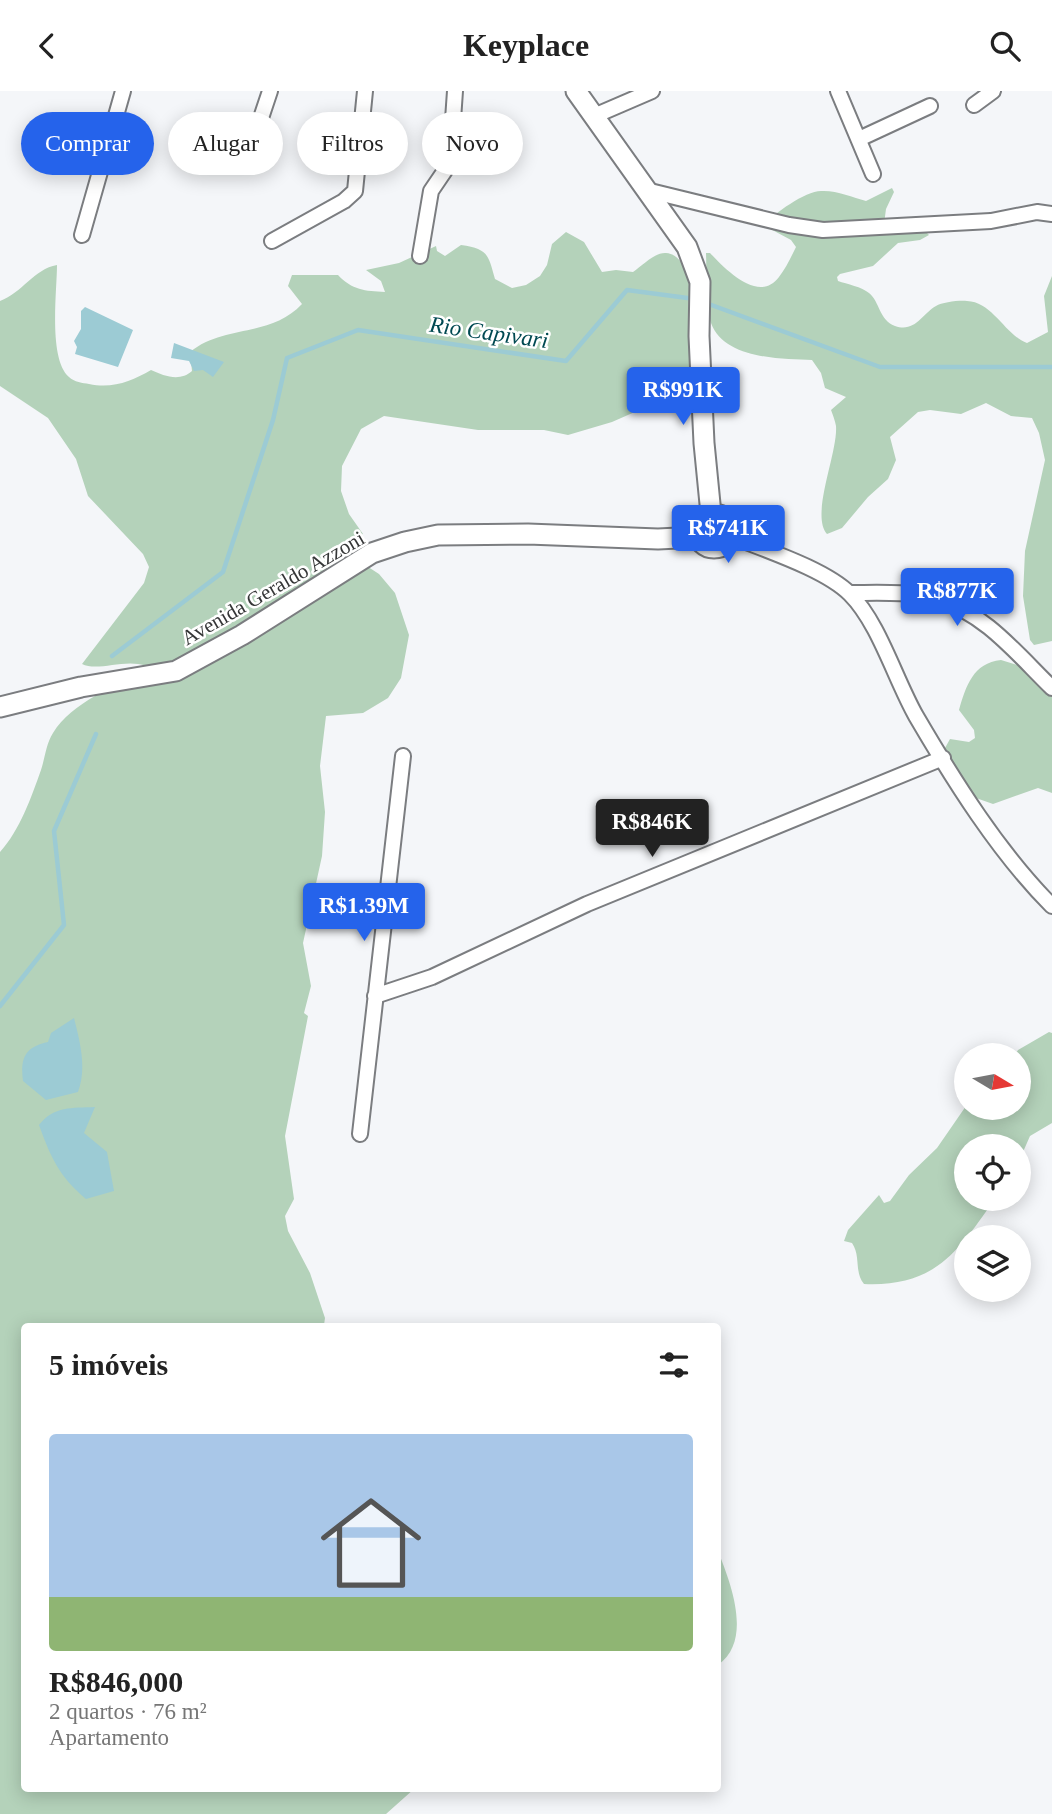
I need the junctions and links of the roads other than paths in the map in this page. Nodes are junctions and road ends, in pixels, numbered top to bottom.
1 (123, 91) edge
2 (270, 91) edge
3 (365, 91) edge
4 (456, 91) edge
5 (576, 91) edge
6 (652, 91) edge
7 (838, 91) edge
8 (993, 91) edge
9 (974, 105) dead end
10 (930, 106) dead end
11 (263, 112) edge
12 (594, 116) junction
13 (859, 139) junction
14 (873, 174) dead end
15 (646, 190) junction
16 (1052, 214) edge
17 (82, 235) dead end
18 (272, 241) dead end
19 (420, 256) dead end
20 (711, 514) junction
21 (731, 536) junction
22 (698, 537) junction
23 (850, 593) junction
24 (1052, 688) edge
25 (0, 708) edge
26 (403, 756) dead end
27 (943, 758) junction
28 (1052, 907) edge
29 (376, 996) junction
30 (360, 1135) dead end

1 - 17 street
2 - 11 street
3 - 18 street
4 - 19 street
5 - 12 street
6 - 12 street
7 - 13 street
8 - 9 street
10 - 13 street
12 - 15 street
13 - 14 street
15 - 16 street
15 - 20 street
20 - 21 street
20 - 22 street
21 - 22 street
21 - 23 street
22 - 25 street, Avenida Geraldo Azzoni
23 - 24 street
23 - 27 street
26 - 29 street
27 - 28 street
27 - 29 street
29 - 30 street

